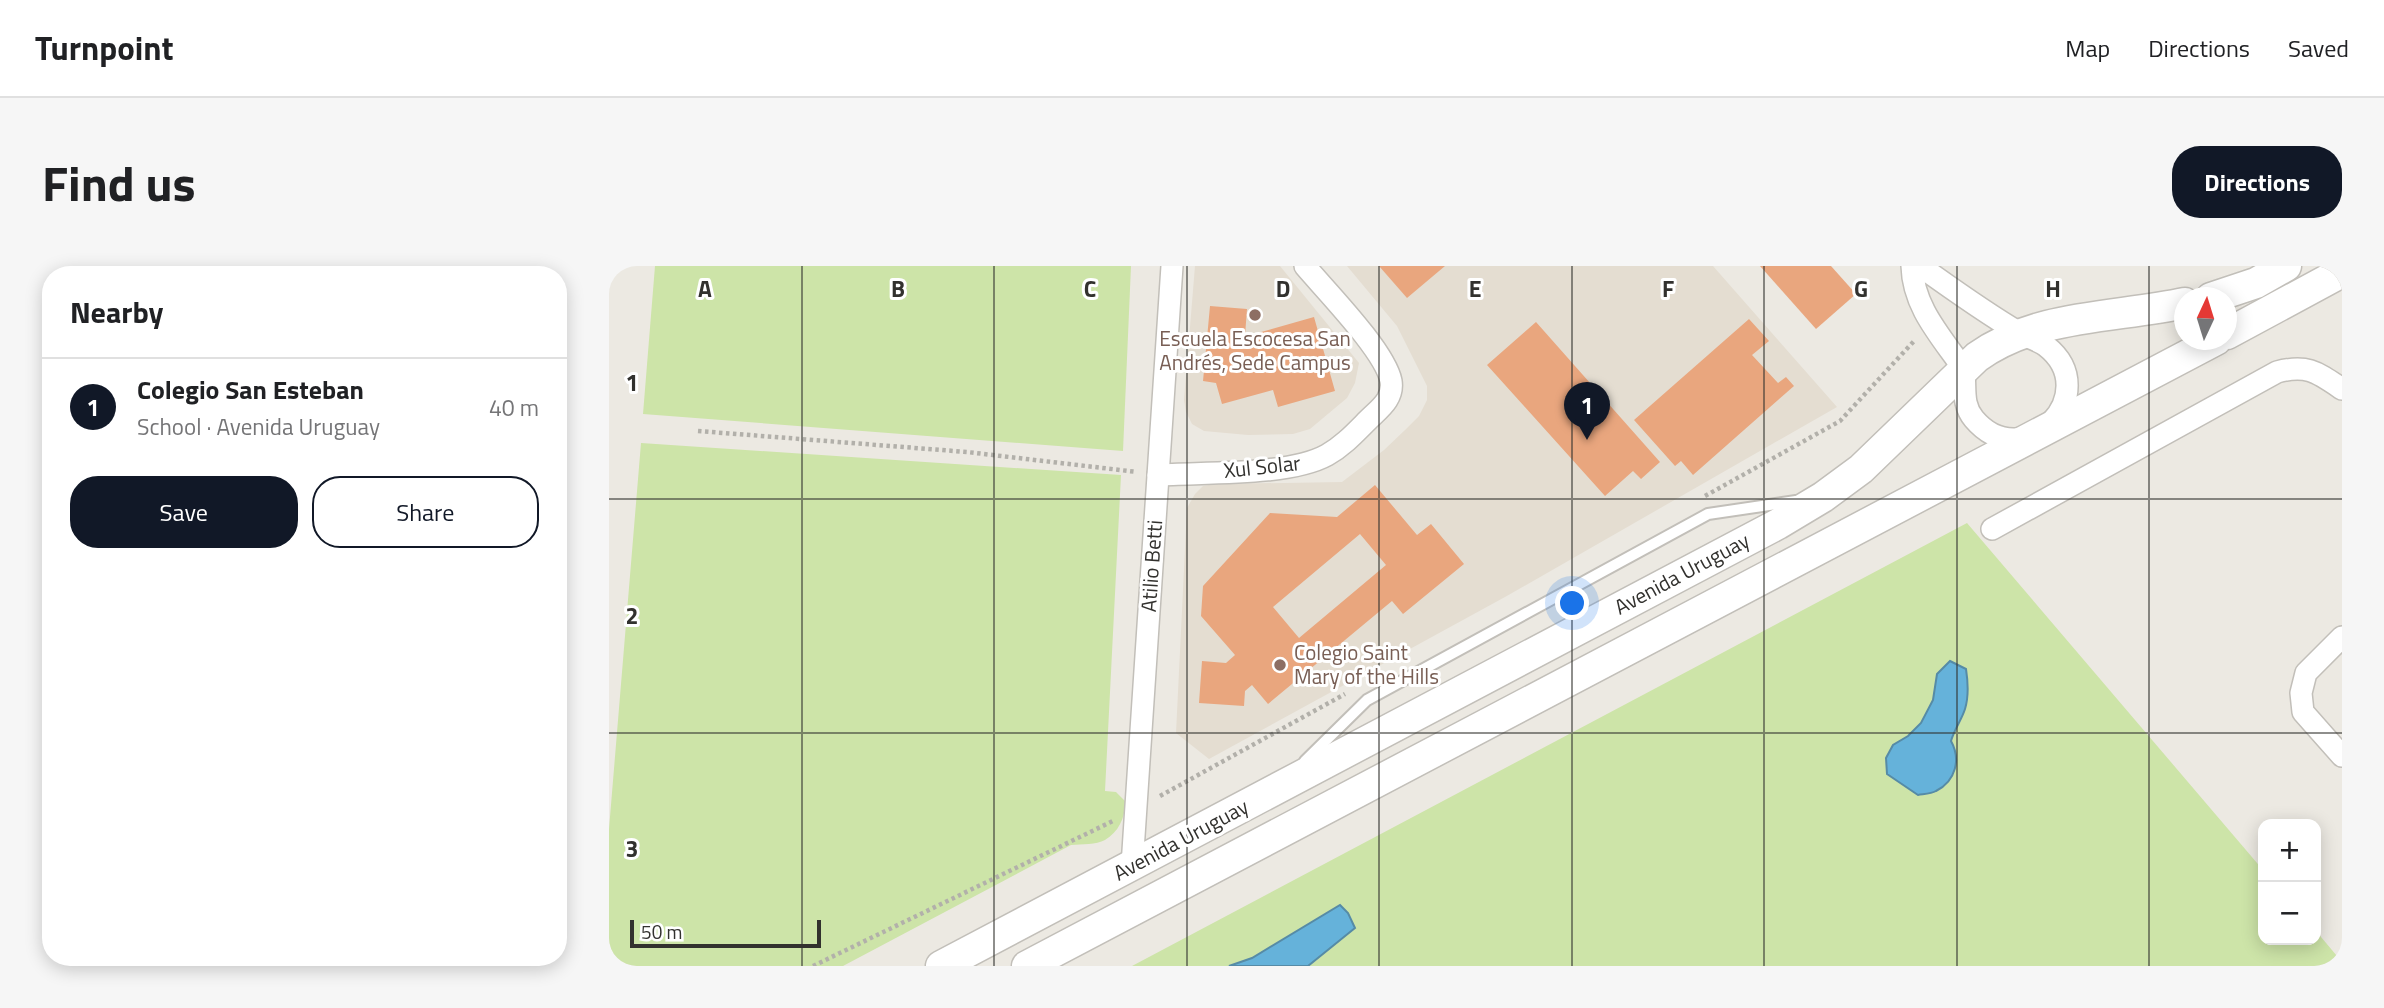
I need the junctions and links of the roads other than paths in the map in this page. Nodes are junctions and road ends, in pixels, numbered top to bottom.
1 (1172, 266) edge
2 (1305, 266) edge
3 (1912, 266) edge
4 (1920, 266) edge
5 (2286, 266) edge
6 (2342, 272) edge
7 (2237, 289) edge
8 (2174, 305) edge
9 (2237, 329) edge
10 (2020, 333) junction
11 (2197, 350) edge
12 (1964, 370) junction
13 (2342, 389) edge
14 (2039, 434) junction
15 (1158, 475) junction
16 (1823, 497) junction
17 (1992, 529) dead end
18 (2342, 637) edge
19 (2342, 756) edge
20 (1278, 788) junction
21 (1132, 866) junction
22 (941, 966) edge
23 (1027, 966) edge

1 - 15 street, Atilio Betti
2 - 15 street, Xul Solar
3 - 12 street
4 - 10 street
5 - 7 main road
6 - 9 main road
8 - 10 main road, Avenida Uruguay
10 - 12 main road, Avenida Uruguay
10 - 14 street
11 - 14 main road, Avenida Uruguay
12 - 14 street
12 - 16 main road, Avenida Uruguay
13 - 17 street
14 - 23 main road, Avenida Uruguay
15 - 21 street, Atilio Betti
16 - 20 main road, Avenida Uruguay
16 - 20 lane
18 - 19 street
20 - 21 main road, Avenida Uruguay
21 - 22 main road, Avenida Uruguay

